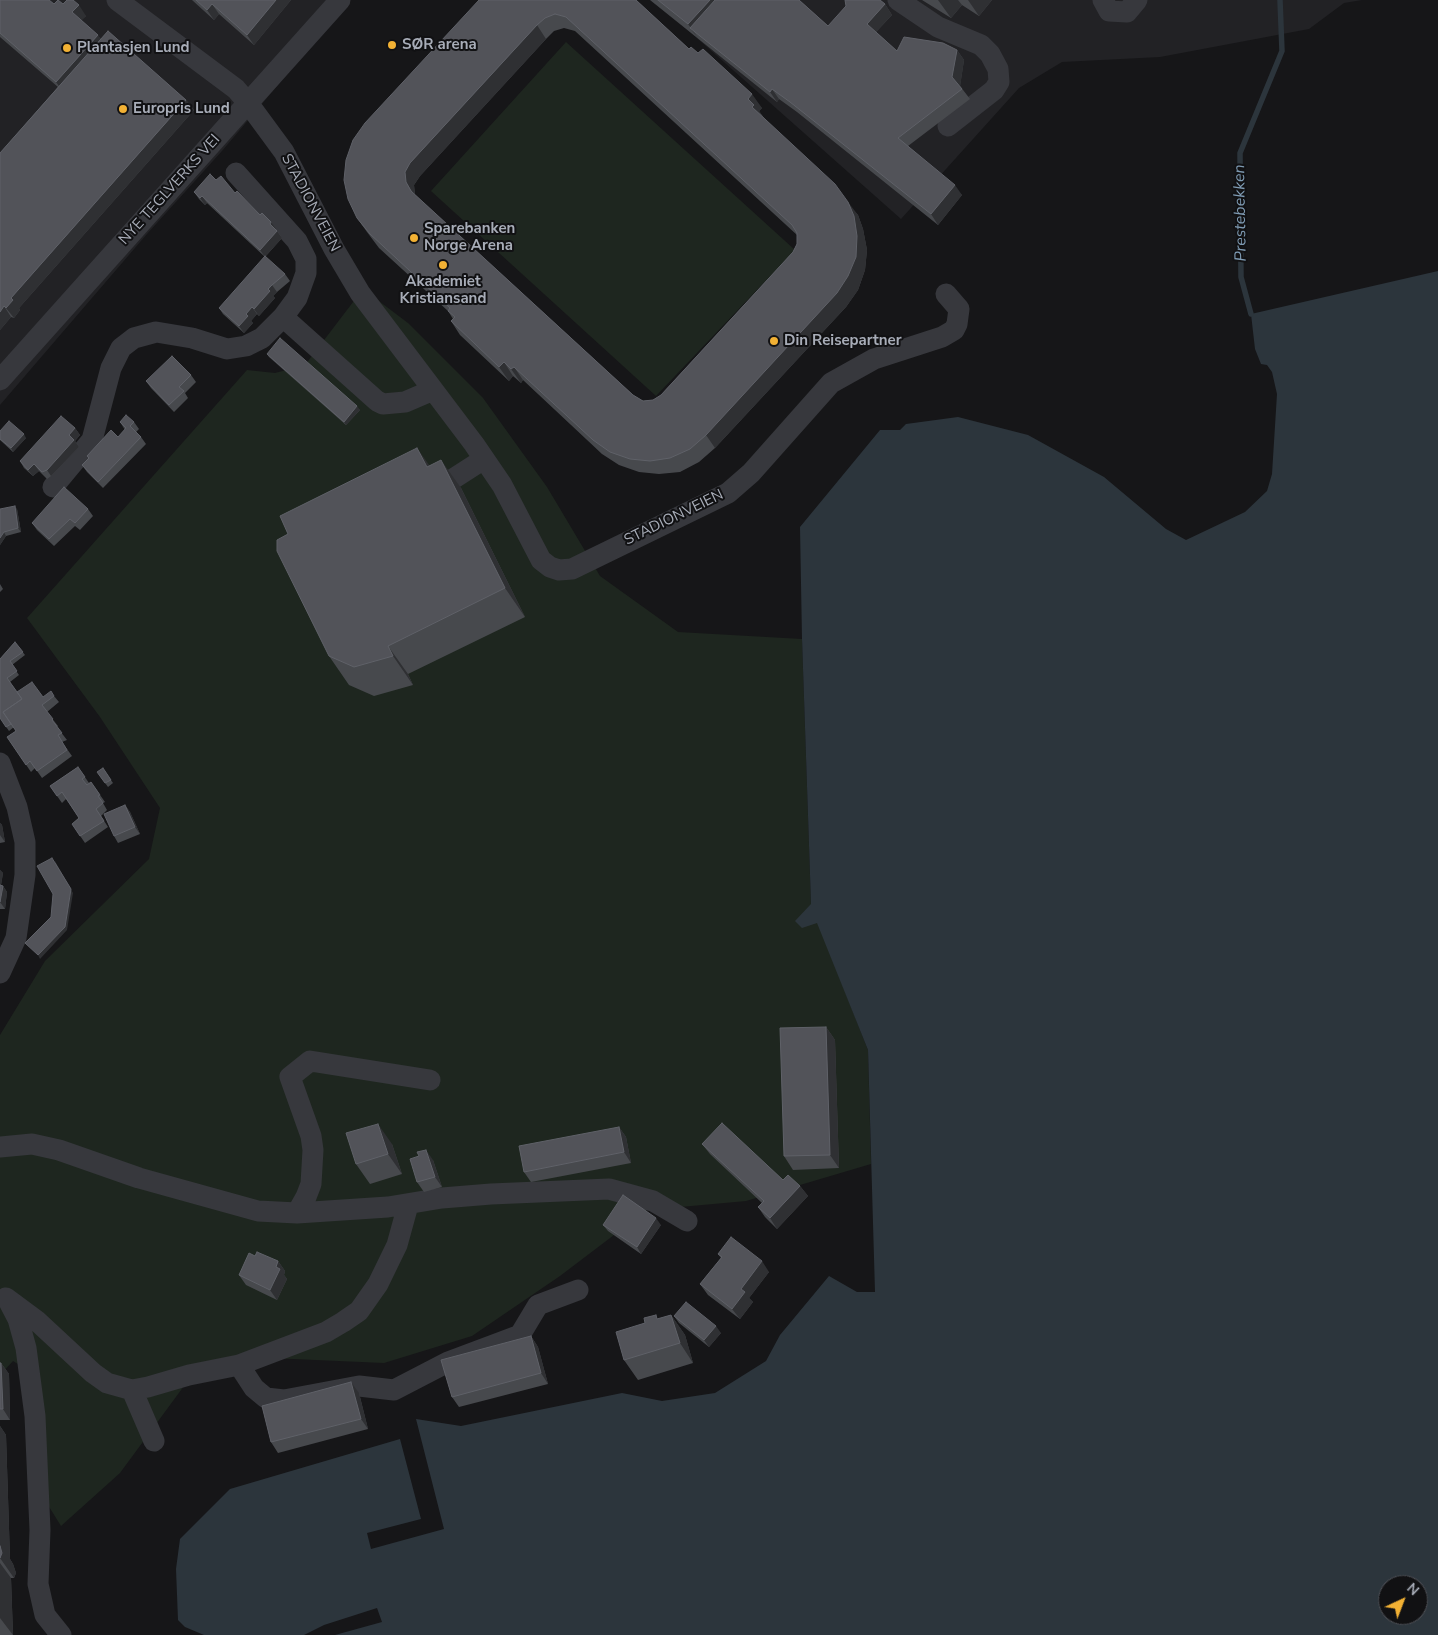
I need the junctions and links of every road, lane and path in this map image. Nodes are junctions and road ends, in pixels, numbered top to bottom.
1 (116, 0) edge
2 (340, 0) edge
3 (898, 0) edge
4 (1103, 0) edge
5 (1137, 0) edge
6 (248, 103) junction
7 (948, 126) dead end
8 (236, 173) dead end
9 (949, 296) dead end
10 (283, 317) junction
11 (0, 380) edge
12 (433, 390) junction
13 (484, 458) junction
14 (442, 486) edge
15 (53, 487) dead end
16 (0, 763) edge
17 (0, 973) edge
18 (430, 1080) dead end
19 (0, 1147) edge
20 (408, 1204) junction
21 (297, 1213) junction
22 (687, 1220) dead end
23 (578, 1290) dead end
24 (3, 1294) edge
25 (239, 1365) junction
26 (132, 1390) junction
27 (154, 1441) dead end
28 (61, 1635) edge

1 - 6 street, STADIONVEIEN
2 - 6 street, NYE TEGLVERKS VEI
3 - 7 street
4 - 5 street
6 - 11 street, NYE TEGLVERKS VEI
6 - 12 street, STADIONVEIEN
8 - 10 street, STADIONVEIEN
9 - 13 street, STADIONVEIEN
10 - 12 street
10 - 15 street, STADIONVEIEN
12 - 13 street, STADIONVEIEN
13 - 14 street
16 - 17 street
18 - 21 street
19 - 21 street
20 - 21 street
20 - 22 street
20 - 25 street
23 - 25 street
24 - 26 street
24 - 28 street
25 - 26 street
26 - 27 street

